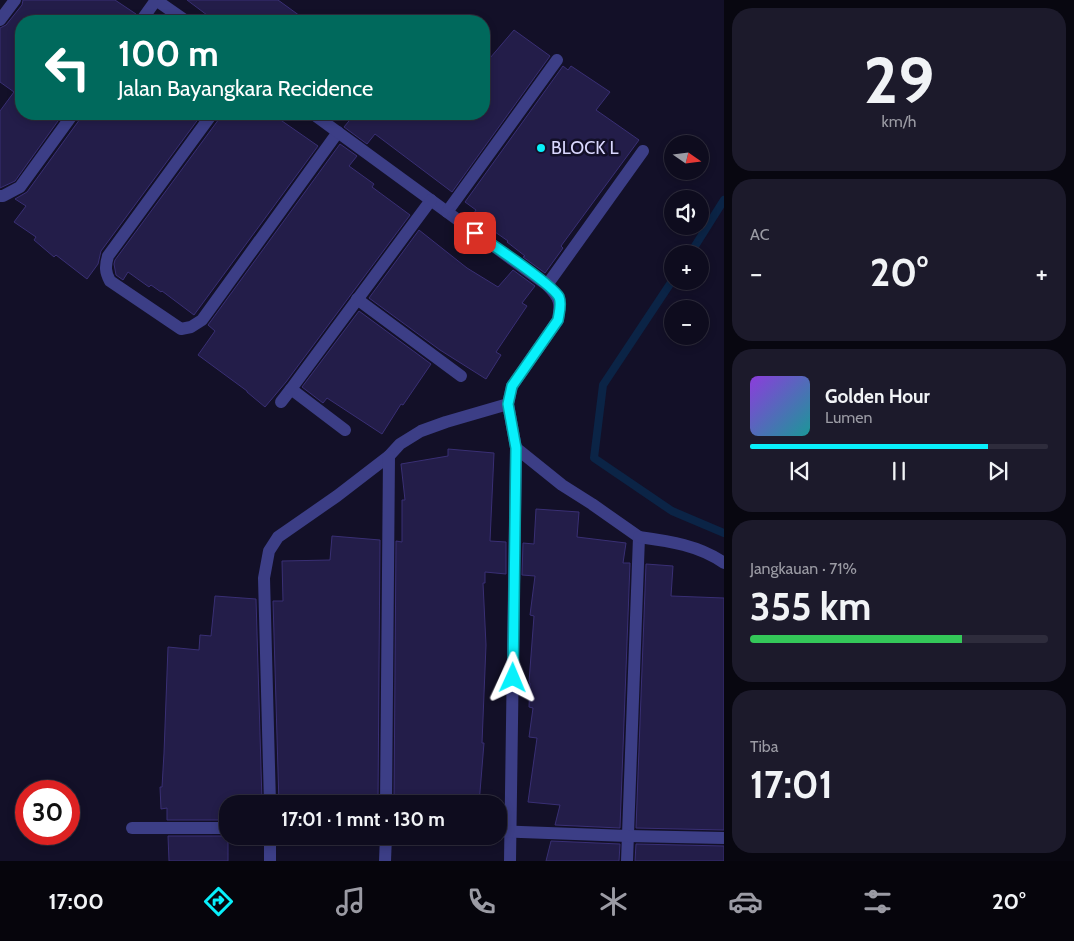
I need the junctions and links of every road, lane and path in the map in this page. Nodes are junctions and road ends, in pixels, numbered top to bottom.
1 (15, 0) edge
2 (156, 0) edge
3 (145, 15) edge
4 (177, 15) edge
5 (0, 20) edge
6 (557, 60) dead end
7 (69, 120) edge
8 (208, 120) edge
9 (321, 120) edge
10 (338, 132) junction
11 (642, 151) dead end
12 (0, 196) edge
13 (431, 200) junction
14 (447, 212) junction
15 (547, 285) junction
16 (357, 299) junction
17 (461, 376) dead end
18 (291, 389) junction
19 (281, 402) dead end
20 (508, 404) junction
21 (345, 430) dead end
22 (516, 448) junction
23 (389, 456) junction
24 (639, 537) junction
25 (724, 563) edge
26 (270, 795) edge
27 (386, 795) edge
28 (132, 828) dead end
29 (219, 828) edge
30 (507, 832) edge
31 (511, 832) junction
32 (628, 836) junction
33 (724, 838) edge
34 (270, 845) edge
35 (386, 845) edge
36 (270, 861) edge
37 (385, 861) edge
38 (510, 861) edge
39 (627, 861) edge

1 - 5 street
2 - 3 street
2 - 4 street
6 - 14 street
7 - 12 street
8 - 10 street
9 - 10 street
10 - 13 street
11 - 15 street
13 - 14 street
13 - 16 street
14 - 15 street
15 - 20 street
16 - 17 street
16 - 18 street
18 - 19 street
18 - 21 street
20 - 22 street
20 - 23 street
22 - 24 street
22 - 31 street
23 - 26 street
23 - 27 street
24 - 25 street
24 - 32 street
28 - 29 street
30 - 31 street
31 - 32 street
31 - 38 street
32 - 33 street
32 - 39 street
34 - 36 street
35 - 37 street

